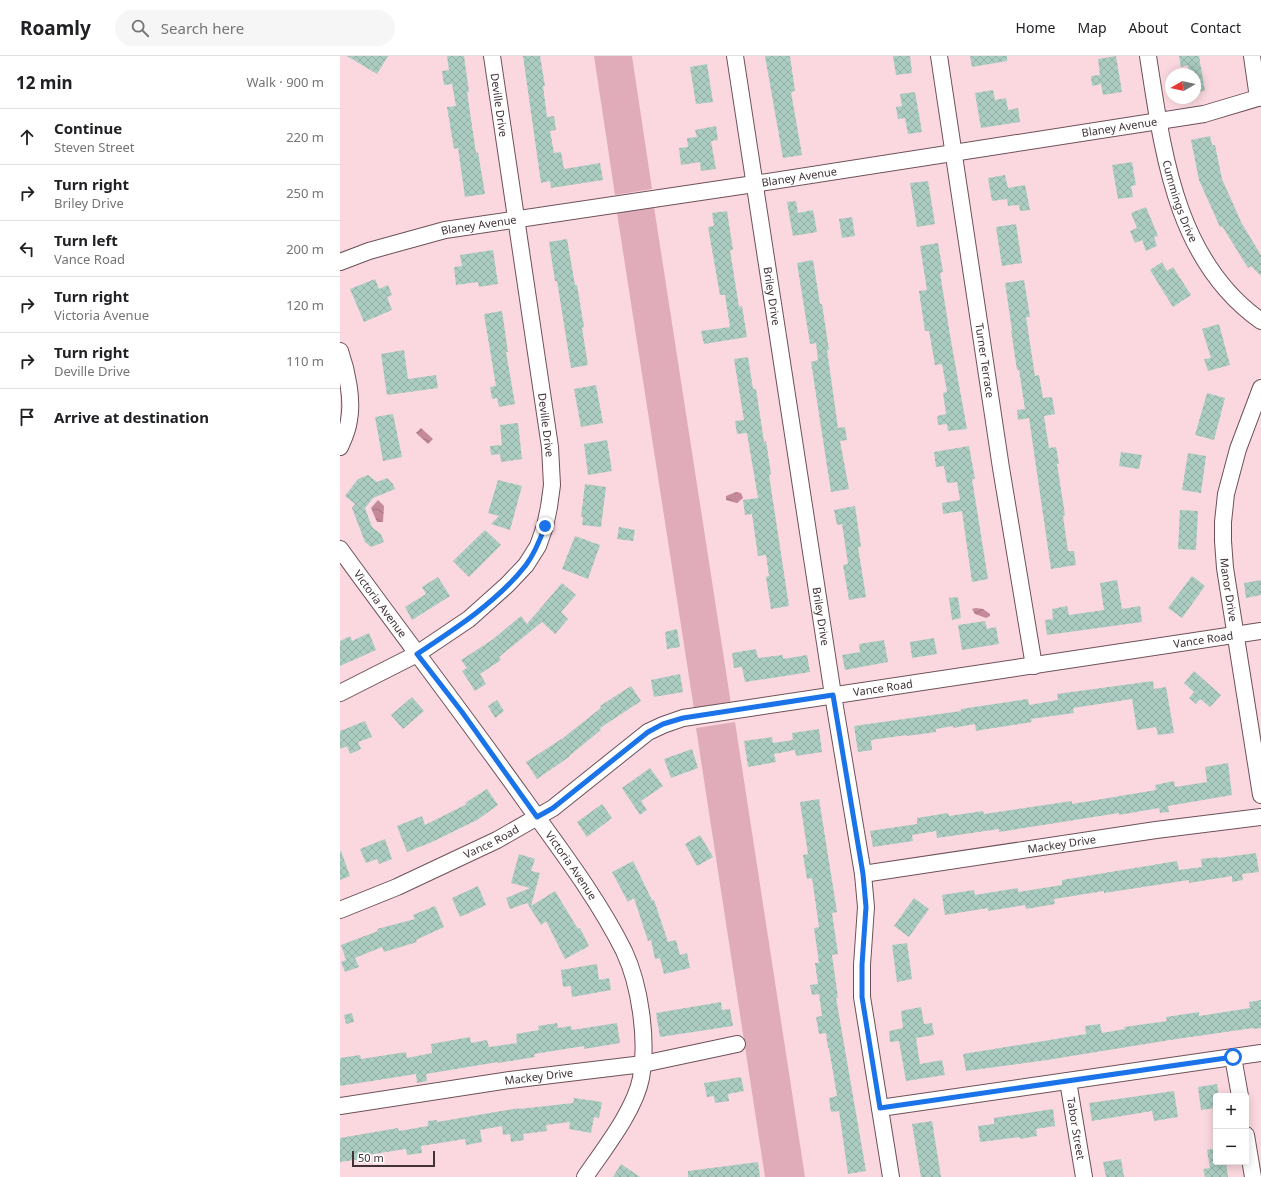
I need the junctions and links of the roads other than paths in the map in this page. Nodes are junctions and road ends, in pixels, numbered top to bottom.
1 (492, 56) edge
2 (735, 56) edge
3 (939, 56) edge
4 (1148, 56) edge
5 (1252, 56) edge
6 (1260, 97) edge
7 (1158, 121) junction
8 (953, 152) junction
9 (754, 184) junction
10 (516, 220) junction
11 (340, 262) edge
12 (1261, 321) edge
13 (340, 352) edge
14 (1261, 388) edge
15 (340, 447) edge
16 (340, 549) edge
17 (1261, 631) edge
18 (1235, 635) junction
19 (417, 654) junction
20 (1034, 666) junction
21 (340, 693) edge
22 (833, 695) junction
23 (1261, 795) edge
24 (537, 817) junction
25 (1261, 817) edge
26 (863, 874) junction
27 (340, 910) edge
28 (737, 1044) dead end
29 (1261, 1053) edge
30 (1233, 1057) junction
31 (643, 1064) junction
32 (1068, 1081) junction
33 (1239, 1093) edge
34 (340, 1106) edge
35 (880, 1108) junction
36 (1249, 1153) edge
37 (585, 1177) edge
38 (891, 1177) edge
39 (1084, 1177) edge
40 (1253, 1177) edge

1 - 10 street, Deville Drive
2 - 9 street, Briley Drive
3 - 8 street, Turner Terrace
4 - 7 street, Cummings Drive
5 - 6 street
6 - 7 street, Blaney Avenue
7 - 8 street, Blaney Avenue
7 - 12 street, Cummings Drive
8 - 9 street, Blaney Avenue
8 - 20 street, Turner Terrace
9 - 10 street, Blaney Avenue
9 - 22 street, Briley Drive
10 - 11 street, Blaney Avenue
10 - 19 street, Deville Drive
13 - 15 street
14 - 18 street, Manor Drive
16 - 19 street, Victoria Avenue
17 - 18 street, Vance Road
18 - 20 street, Vance Road
18 - 23 street, Manor Drive
19 - 21 street, Deville Drive
19 - 24 street, Victoria Avenue
20 - 22 street, Vance Road
22 - 24 street, Vance Road
22 - 26 street, Briley Drive
24 - 27 street, Vance Road
24 - 31 street, Victoria Avenue
25 - 26 street, Mackey Drive
26 - 35 street, Briley Drive
28 - 31 street, Mackey Drive
29 - 30 street
30 - 32 street
30 - 33 street
31 - 34 street, Mackey Drive
31 - 37 street, Victoria Avenue
32 - 35 street
32 - 39 street, Tabor Street
35 - 38 street, Briley Drive
36 - 40 street

